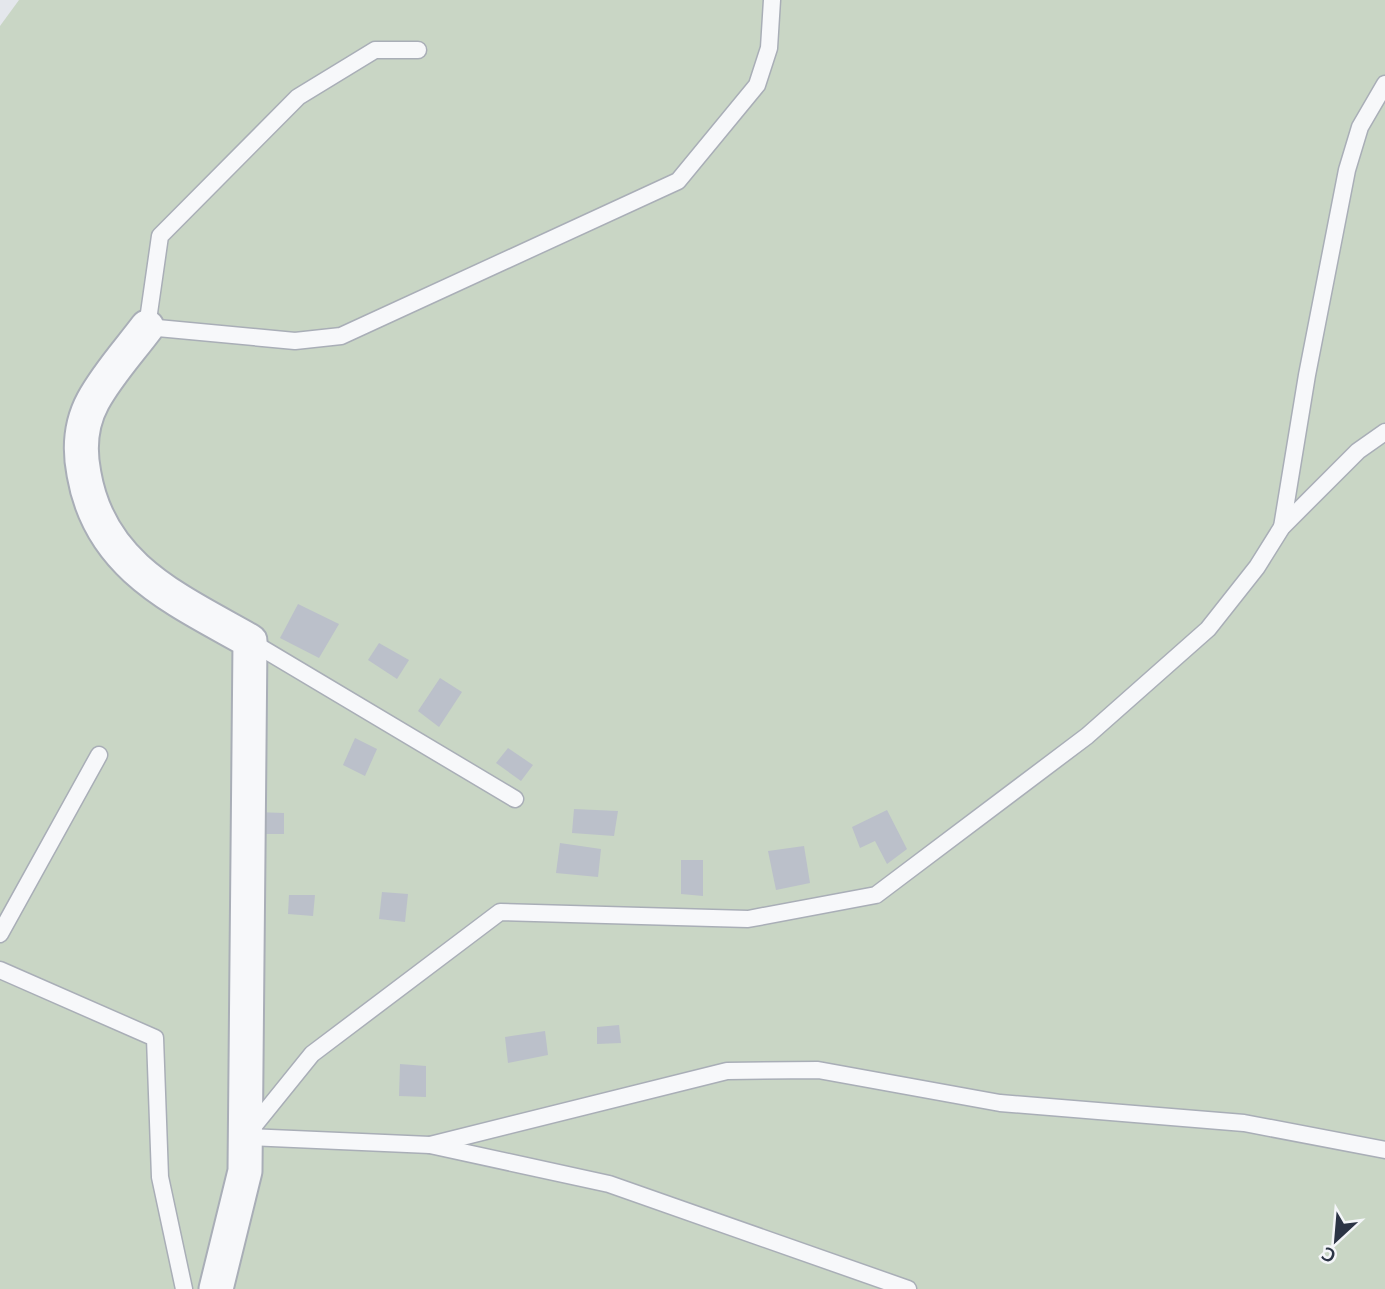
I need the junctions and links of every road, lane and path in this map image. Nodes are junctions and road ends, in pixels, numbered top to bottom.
1 (772, 0) edge
2 (418, 50) dead end
3 (1385, 84) edge
4 (147, 327) junction
5 (1385, 432) edge
6 (1282, 527) junction
7 (250, 641) junction
8 (99, 755) dead end
9 (515, 799) dead end
10 (0, 934) edge
11 (0, 970) edge
12 (246, 1137) junction
13 (430, 1145) junction
14 (1385, 1150) edge
15 (184, 1289) edge
16 (216, 1289) edge
17 (908, 1289) edge

1 - 4 lane
2 - 4 lane
3 - 6 lane
4 - 7 street
5 - 6 lane
6 - 12 lane
7 - 9 lane
7 - 12 street
8 - 10 lane
11 - 15 lane
12 - 13 lane
12 - 16 street
13 - 14 lane
13 - 17 lane

